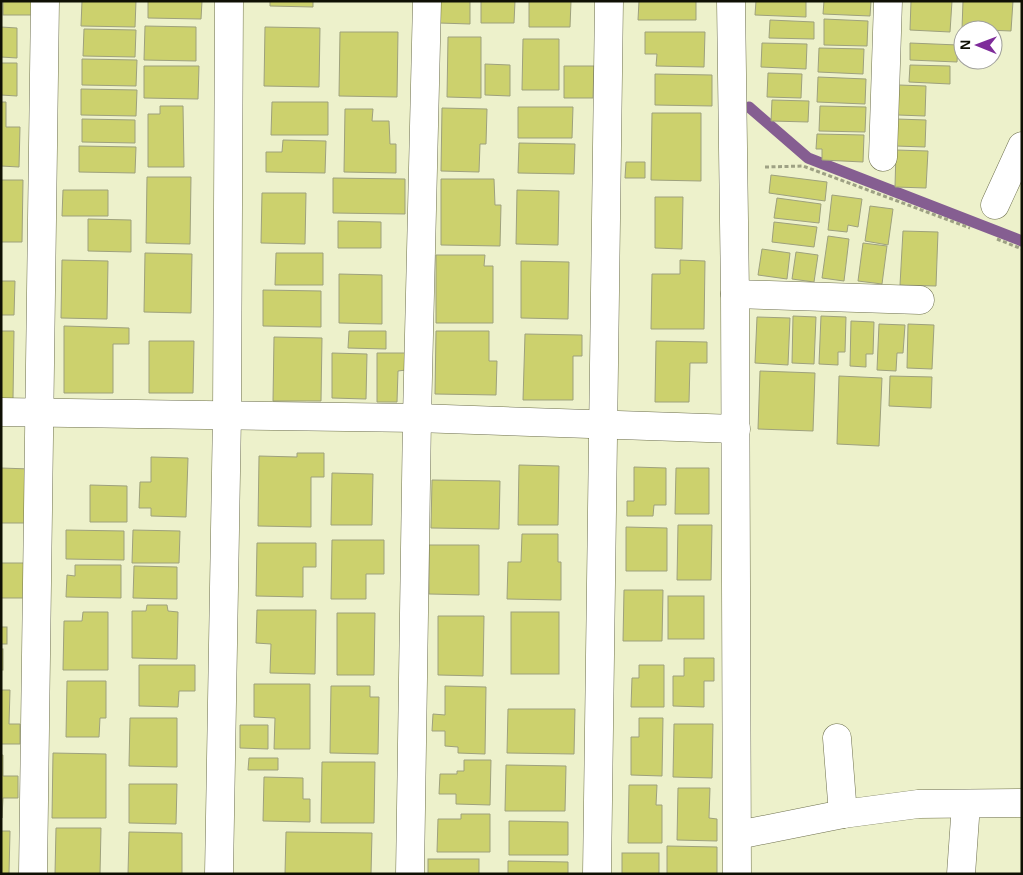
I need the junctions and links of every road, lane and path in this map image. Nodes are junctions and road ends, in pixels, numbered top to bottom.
1 (45, 1) edge
2 (229, 1) edge
3 (427, 1) edge
4 (609, 1) edge
5 (731, 1) edge
6 (888, 1) edge
7 (1021, 148) edge
8 (883, 157) dead end
9 (734, 168) junction
10 (995, 205) dead end
11 (974, 230) dead end
12 (991, 236) dead end
13 (1022, 249) edge
14 (735, 294) junction
15 (920, 300) dead end
16 (1, 412) edge
17 (39, 412) junction
18 (227, 415) junction
19 (416, 418) junction
20 (603, 424) junction
21 (736, 430) junction
22 (837, 738) dead end
23 (1022, 803) edge
24 (966, 804) junction
25 (843, 814) junction
26 (738, 835) junction
27 (33, 874) edge
28 (219, 874) edge
29 (410, 874) edge
30 (597, 874) edge
31 (737, 874) edge
32 (961, 874) edge

1 - 17 street
2 - 18 street
3 - 19 street
4 - 20 street
5 - 9 street
6 - 8 street
7 - 10 street
9 - 11 path
9 - 14 street
12 - 13 path
14 - 15 street
14 - 21 street
16 - 17 street
17 - 18 street
17 - 27 street
18 - 19 street
18 - 28 street
19 - 20 street
19 - 29 street
20 - 21 street
20 - 30 street
21 - 26 street
22 - 25 street
23 - 24 street
24 - 25 street
24 - 32 street
25 - 26 street
26 - 31 street

